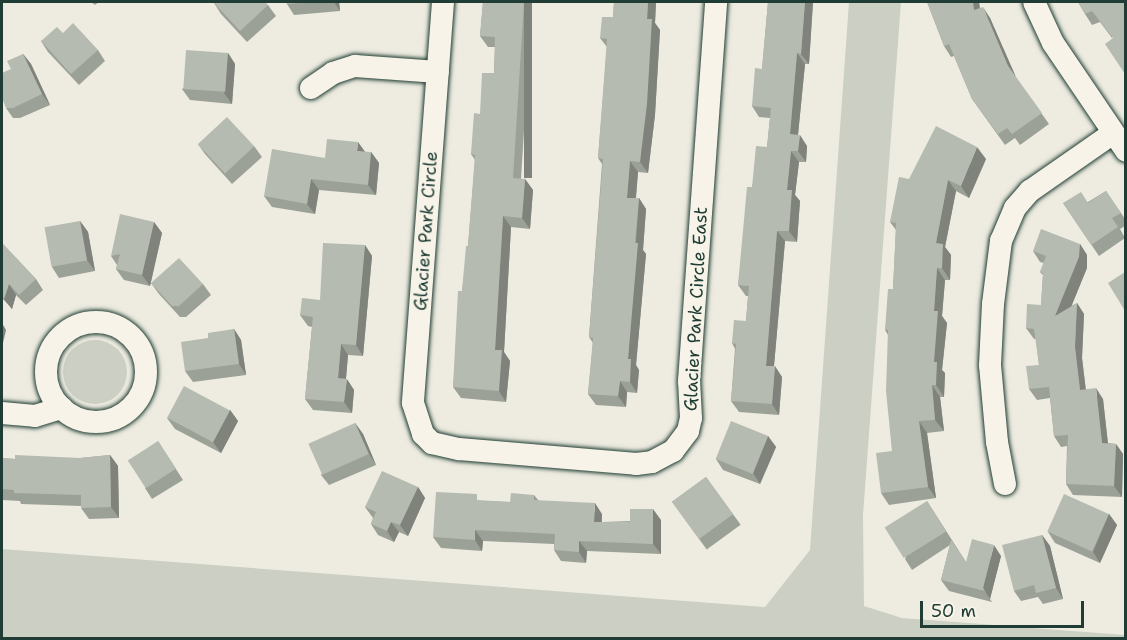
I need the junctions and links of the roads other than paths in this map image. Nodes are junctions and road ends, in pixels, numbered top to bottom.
1 (443, 2) edge
2 (716, 2) edge
3 (1034, 2) edge
4 (438, 72) junction
5 (311, 88) dead end
6 (1119, 142) edge
7 (62, 408) junction
8 (2, 413) edge
9 (444, 446) joint
10 (1005, 484) dead end

1 - 4 street, Glacier Park Circle
2 - 9 street, Glacier Park Circle East
3 - 6 street
4 - 5 street
4 - 9 street, Glacier Park Circle
6 - 10 street
7 - 7 street
7 - 8 street

